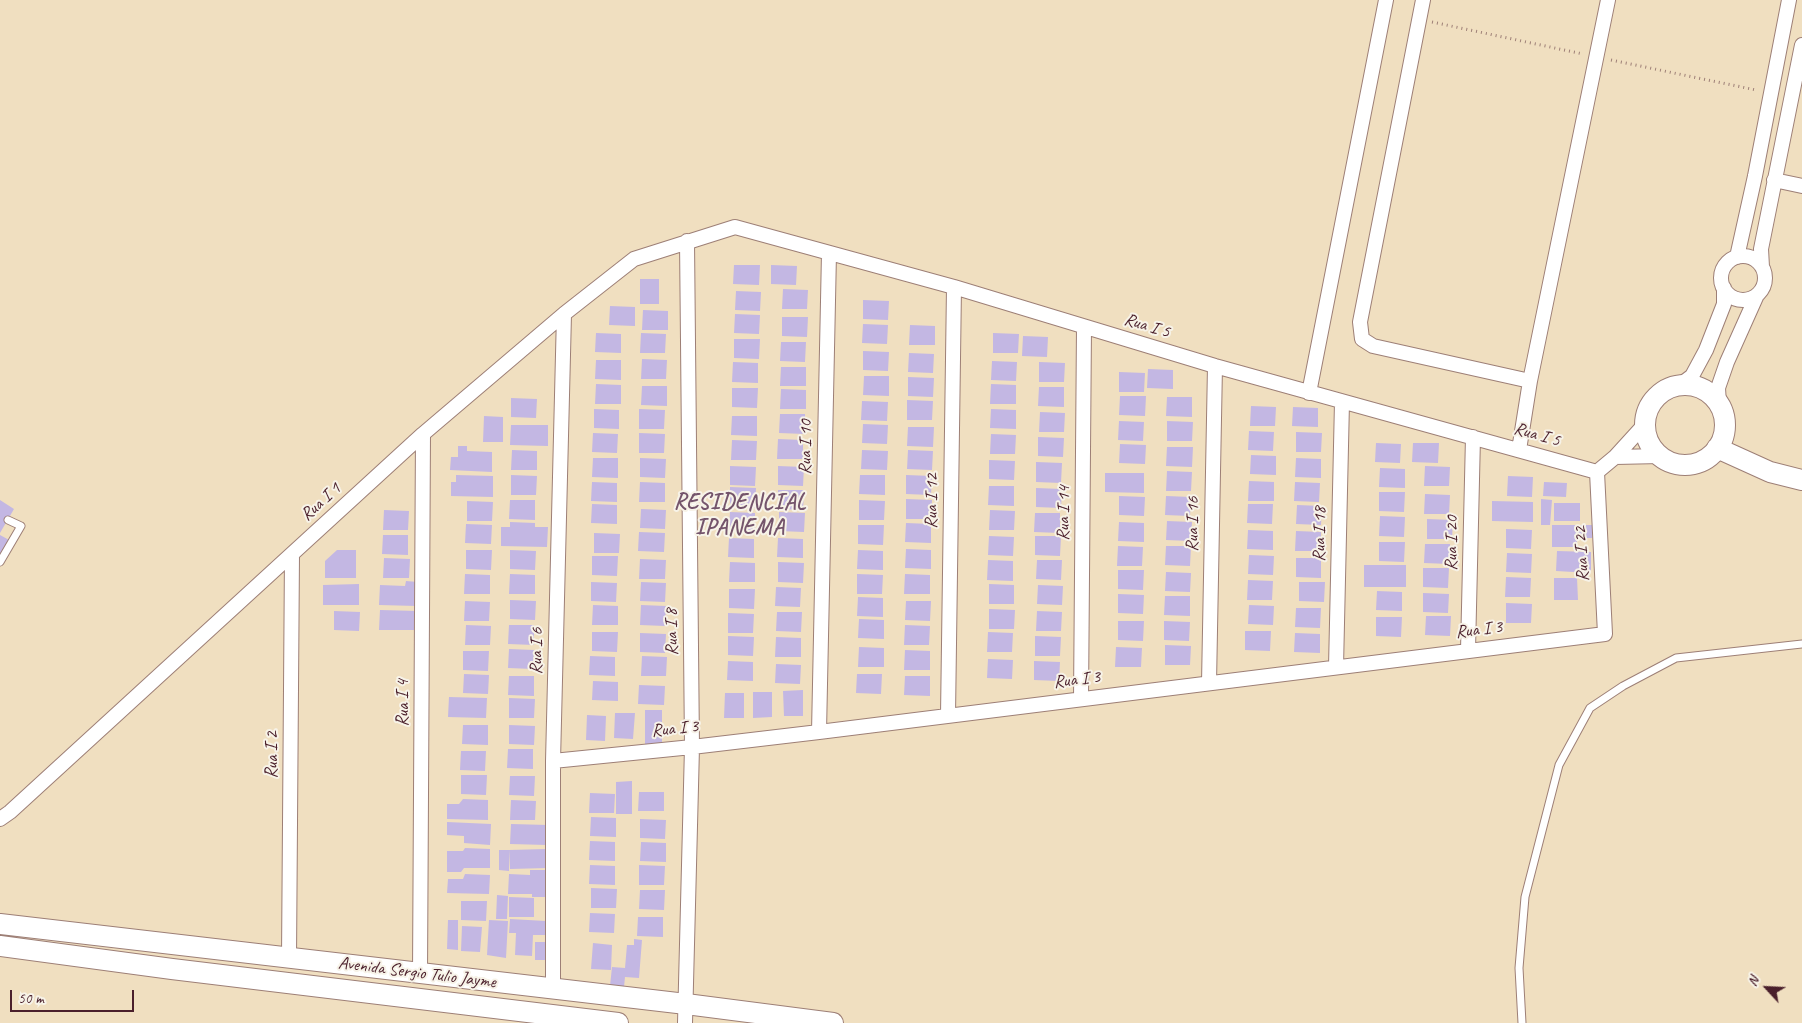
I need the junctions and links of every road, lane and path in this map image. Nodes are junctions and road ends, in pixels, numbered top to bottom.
1 (1386, 0) edge
2 (1423, 0) edge
3 (1608, 0) edge
4 (1789, 0) edge
5 (1802, 45) edge
6 (1774, 180) junction
7 (1802, 186) edge
8 (688, 241) junction
9 (829, 253) junction
10 (1737, 257) junction
11 (1762, 268) junction
12 (954, 287) junction
13 (1724, 288) junction
14 (1757, 295) junction
15 (564, 314) junction
16 (1084, 327) junction
17 (1215, 366) junction
18 (1530, 381) junction
19 (1680, 385) junction
20 (1309, 393) junction
21 (1342, 402) junction
22 (1719, 404) junction
23 (1646, 423) junction
24 (423, 434) junction
25 (1473, 437) junction
26 (1717, 448) junction
27 (1520, 450) junction
28 (1661, 456) junction
29 (1615, 457) junction
30 (1597, 472) junction
31 (1802, 480) edge
32 (8, 520) dead end
33 (292, 554) junction
34 (0, 562) edge
35 (1604, 634) joint
36 (1802, 644) edge
37 (1468, 650) junction
38 (1336, 667) junction
39 (1209, 683) junction
40 (1080, 699) junction
41 (948, 715) junction
42 (819, 732) junction
43 (692, 747) junction
44 (553, 760) junction
45 (0, 819) edge
46 (0, 924) edge
47 (0, 946) edge
48 (289, 957) junction
49 (420, 973) junction
50 (553, 989) junction
51 (685, 1014) edge
52 (618, 1023) edge
53 (833, 1023) edge
54 (1522, 1023) edge

1 - 20 street
2 - 18 street
3 - 18 street
4 - 10 street
5 - 6 street
6 - 7 street
6 - 11 street
8 - 9 street, Rua I 5
8 - 15 street, Rua I 1
8 - 43 street, Rua I 8
9 - 12 street, Rua I 5
9 - 42 street, Rua I 10
10 - 11 street
10 - 13 street
11 - 14 street
12 - 16 street, Rua I 5
12 - 41 street, Rua I 12
13 - 14 street
13 - 19 street
14 - 22 street
15 - 24 street, Rua I 1
15 - 44 street, Rua I 6
16 - 17 street, Rua I 5
16 - 40 street, Rua I 14
17 - 20 street, Rua I 5
17 - 39 street, Rua I 16
18 - 27 street
19 - 22 street
19 - 23 street
20 - 21 street, Rua I 5
21 - 25 street, Rua I 5
21 - 38 street, Rua I 18
22 - 26 street
23 - 28 street
23 - 29 street
24 - 33 street, Rua I 1
24 - 49 street, Rua I 4
25 - 27 street, Rua I 5
25 - 37 street, Rua I 20
26 - 28 street
26 - 31 street
27 - 30 street, Rua I 5
28 - 29 street
29 - 30 street
30 - 35 street, Rua I 22
32 - 34 lane
33 - 45 street, Rua I 1
33 - 48 street, Rua I 2
35 - 37 street, Rua I 3
36 - 54 lane
37 - 38 street, Rua I 3
38 - 39 street, Rua I 3
39 - 40 street, Rua I 3
40 - 41 street, Rua I 3
41 - 42 street, Rua I 3
42 - 43 street, Rua I 3
43 - 44 street, Rua I 3
43 - 51 street, Rua I 8
44 - 50 street, Rua I 6
46 - 48 street, Avenida Sergio Tulio Jayme
47 - 52 street, Avenida Sergio Tulio Jayme
48 - 49 street, Avenida Sergio Tulio Jayme
49 - 50 street, Avenida Sergio Tulio Jayme
50 - 51 street, Avenida Sergio Tulio Jayme
51 - 53 street, Avenida Sergio Tulio Jayme

